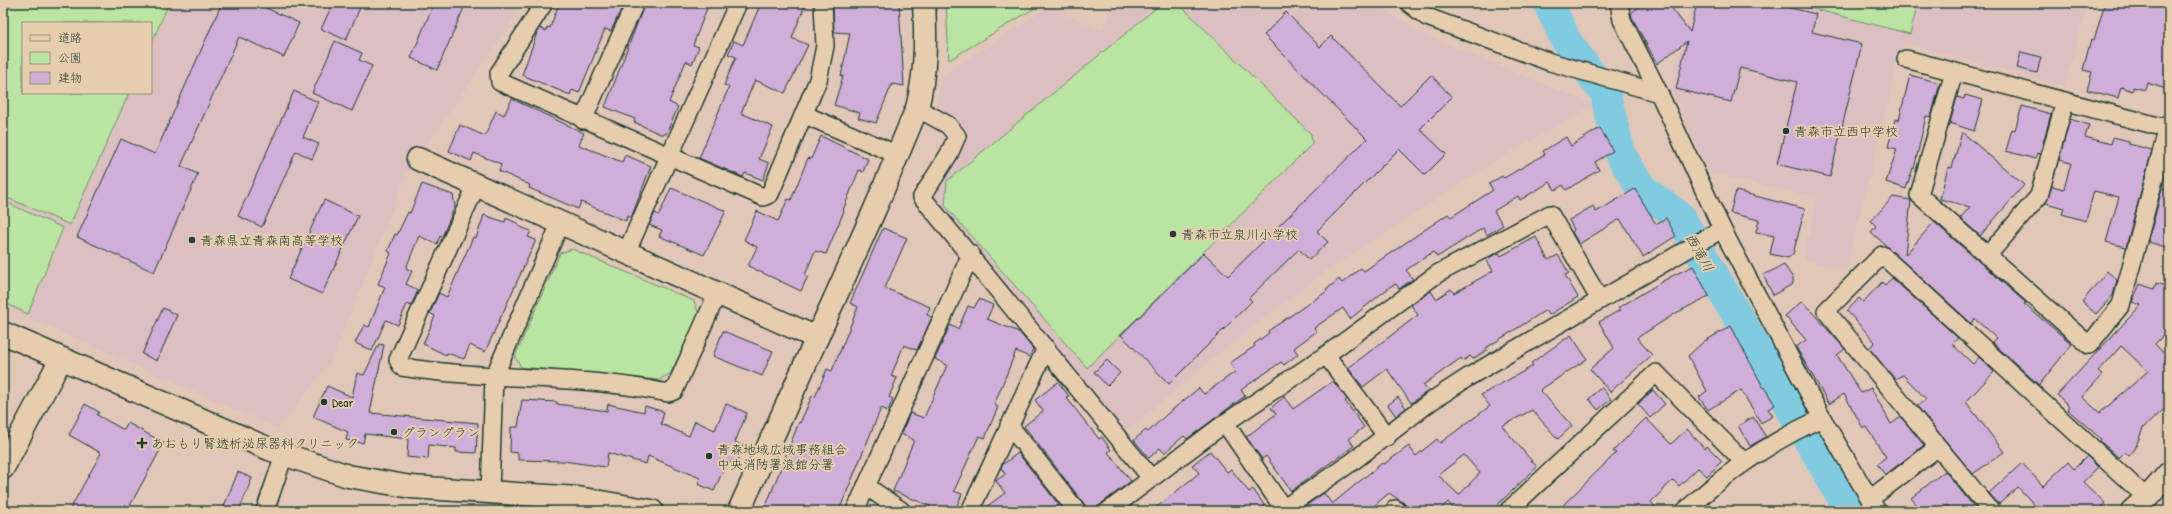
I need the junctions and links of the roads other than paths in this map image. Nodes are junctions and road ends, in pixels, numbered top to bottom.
1 (544, 3) edge
2 (635, 3) edge
3 (738, 3) edge
4 (823, 3) edge
5 (924, 3) edge
6 (1409, 3) edge
7 (1619, 3) edge
8 (1906, 59) dead end
9 (1954, 72) junction
10 (1659, 93) junction
11 (2065, 101) junction
12 (917, 108) junction
13 (805, 115) junction
14 (583, 120) junction
15 (2169, 127) edge
16 (898, 155) junction
17 (669, 158) junction
18 (418, 159) dead end
19 (476, 186) junction
20 (560, 224) junction
21 (1722, 229) junction
22 (626, 253) junction
23 (971, 254) junction
24 (1987, 256) junction
25 (717, 294) junction
26 (1600, 300) junction
27 (3, 333) edge
28 (817, 338) junction
29 (1046, 348) junction
30 (1326, 355) junction
31 (61, 359) junction
32 (494, 377) junction
33 (1225, 423) junction
34 (1809, 424) junction
35 (1009, 425) junction
36 (1387, 436) junction
37 (1937, 448) junction
38 (284, 455) junction
39 (1744, 462) junction
40 (3, 468) edge
41 (2169, 472) edge
42 (1151, 478) junction
43 (866, 486) junction
44 (490, 493) junction
45 (2139, 504) edge
46 (1874, 505) edge
47 (1283, 510) edge
48 (264, 511) edge
49 (652, 511) edge
50 (740, 511) edge
51 (855, 511) edge
52 (902, 511) edge
53 (970, 511) edge
54 (1077, 511) edge
55 (1108, 511) edge
56 (1508, 511) edge
57 (1685, 511) edge
58 (1991, 511) edge

1 - 14 street
2 - 14 street
3 - 17 street
4 - 13 street
5 - 12 street
6 - 10 street
7 - 10 street
8 - 9 street
9 - 11 street
9 - 24 street
10 - 21 street
11 - 15 street
11 - 24 street
12 - 16 street
12 - 23 street
13 - 16 street
13 - 17 street
14 - 17 street
15 - 24 street
16 - 28 street
17 - 22 street
18 - 19 street
19 - 20 street
19 - 32 street
20 - 22 street
20 - 32 street
21 - 26 street
21 - 34 street
22 - 25 street
23 - 29 street
23 - 43 street
25 - 28 street
25 - 32 street
26 - 30 street
26 - 36 street
27 - 31 street
28 - 50 street
29 - 35 street
29 - 42 street
30 - 33 street
30 - 36 street
31 - 38 street
31 - 40 street
32 - 44 street
33 - 42 street
33 - 47 street
34 - 39 street
34 - 46 street
35 - 53 street
35 - 54 street
36 - 47 street
37 - 45 street
37 - 46 street
37 - 58 street
38 - 44 street
38 - 48 street
39 - 56 street
39 - 57 street
41 - 45 street
42 - 55 street
43 - 51 street
43 - 52 street
44 - 49 street

